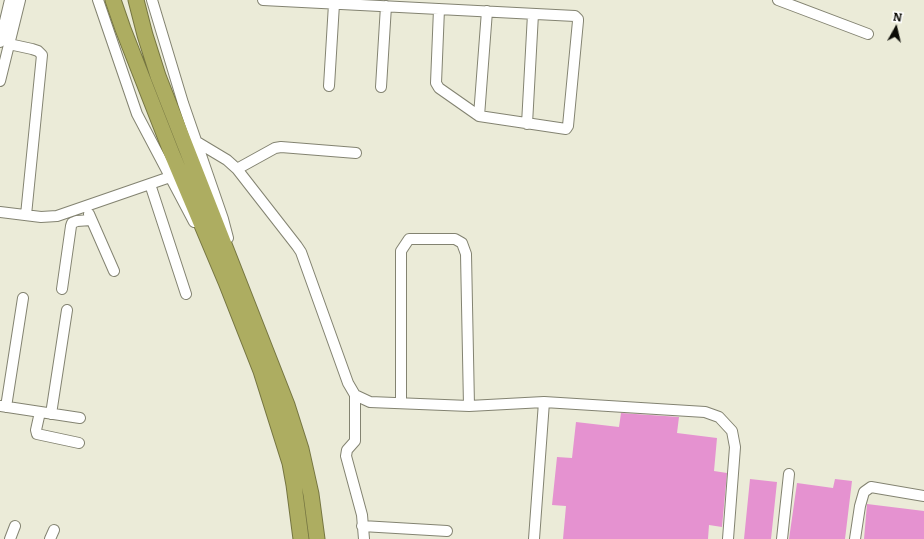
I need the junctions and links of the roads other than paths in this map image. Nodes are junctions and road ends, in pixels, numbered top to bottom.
1 (10, 0) edge
2 (20, 0) edge
3 (98, 0) edge
4 (114, 0) edge
5 (136, 0) edge
6 (152, 0) edge
7 (263, 0) edge
8 (778, 0) edge
9 (334, 4) junction
10 (386, 6) junction
11 (439, 9) junction
12 (487, 11) junction
13 (533, 14) junction
14 (868, 34) dead end
15 (4, 43) edge
16 (3, 55) edge
17 (0, 81) edge
18 (329, 86) dead end
19 (381, 87) dead end
20 (479, 116) junction
21 (527, 124) junction
22 (197, 142) junction
23 (356, 154) dead end
24 (237, 169) junction
25 (170, 177) junction
26 (150, 184) junction
27 (85, 206) junction
28 (0, 212) edge
29 (26, 215) junction
30 (91, 220) junction
31 (114, 271) dead end
32 (231, 279) junction
33 (62, 289) dead end
34 (186, 294) dead end
35 (23, 298) dead end
36 (67, 310) dead end
37 (355, 396) junction
38 (544, 402) junction
39 (401, 403) junction
40 (468, 406) junction
41 (3, 407) edge
42 (40, 412) junction
43 (51, 414) junction
44 (80, 418) dead end
45 (80, 443) dead end
46 (789, 474) dead end
47 (924, 496) edge
48 (15, 526) dead end
49 (362, 526) junction
50 (447, 531) dead end
51 (10, 539) edge
52 (300, 539) edge
53 (317, 539) edge
54 (364, 539) edge
55 (534, 539) edge
56 (728, 539) edge
57 (782, 539) edge
58 (855, 539) edge

1 - 15 street
2 - 15 street
3 - 25 street
4 - 32 highway
5 - 32 highway
6 - 22 street
7 - 9 street
8 - 14 street
9 - 10 street
9 - 18 street
10 - 11 street
10 - 19 street
11 - 12 street
11 - 20 street
12 - 13 street
12 - 20 street
13 - 21 street
13 - 21 street
15 - 16 street
15 - 29 street
16 - 17 street
20 - 21 street
22 - 24 street
22 - 32 street
23 - 24 street
24 - 37 street
25 - 26 street
25 - 32 street
26 - 27 street
26 - 34 street
27 - 29 street
27 - 30 street
28 - 29 street
30 - 31 street
30 - 33 street
32 - 52 highway
32 - 53 highway
35 - 41 street
36 - 43 street
37 - 39 street
37 - 49 street
38 - 40 street
38 - 55 street
38 - 56 street
39 - 40 street
39 - 40 street
41 - 42 street
42 - 43 street
42 - 45 street
43 - 44 street
46 - 57 street
47 - 58 street
48 - 51 street
49 - 50 street
49 - 54 street

